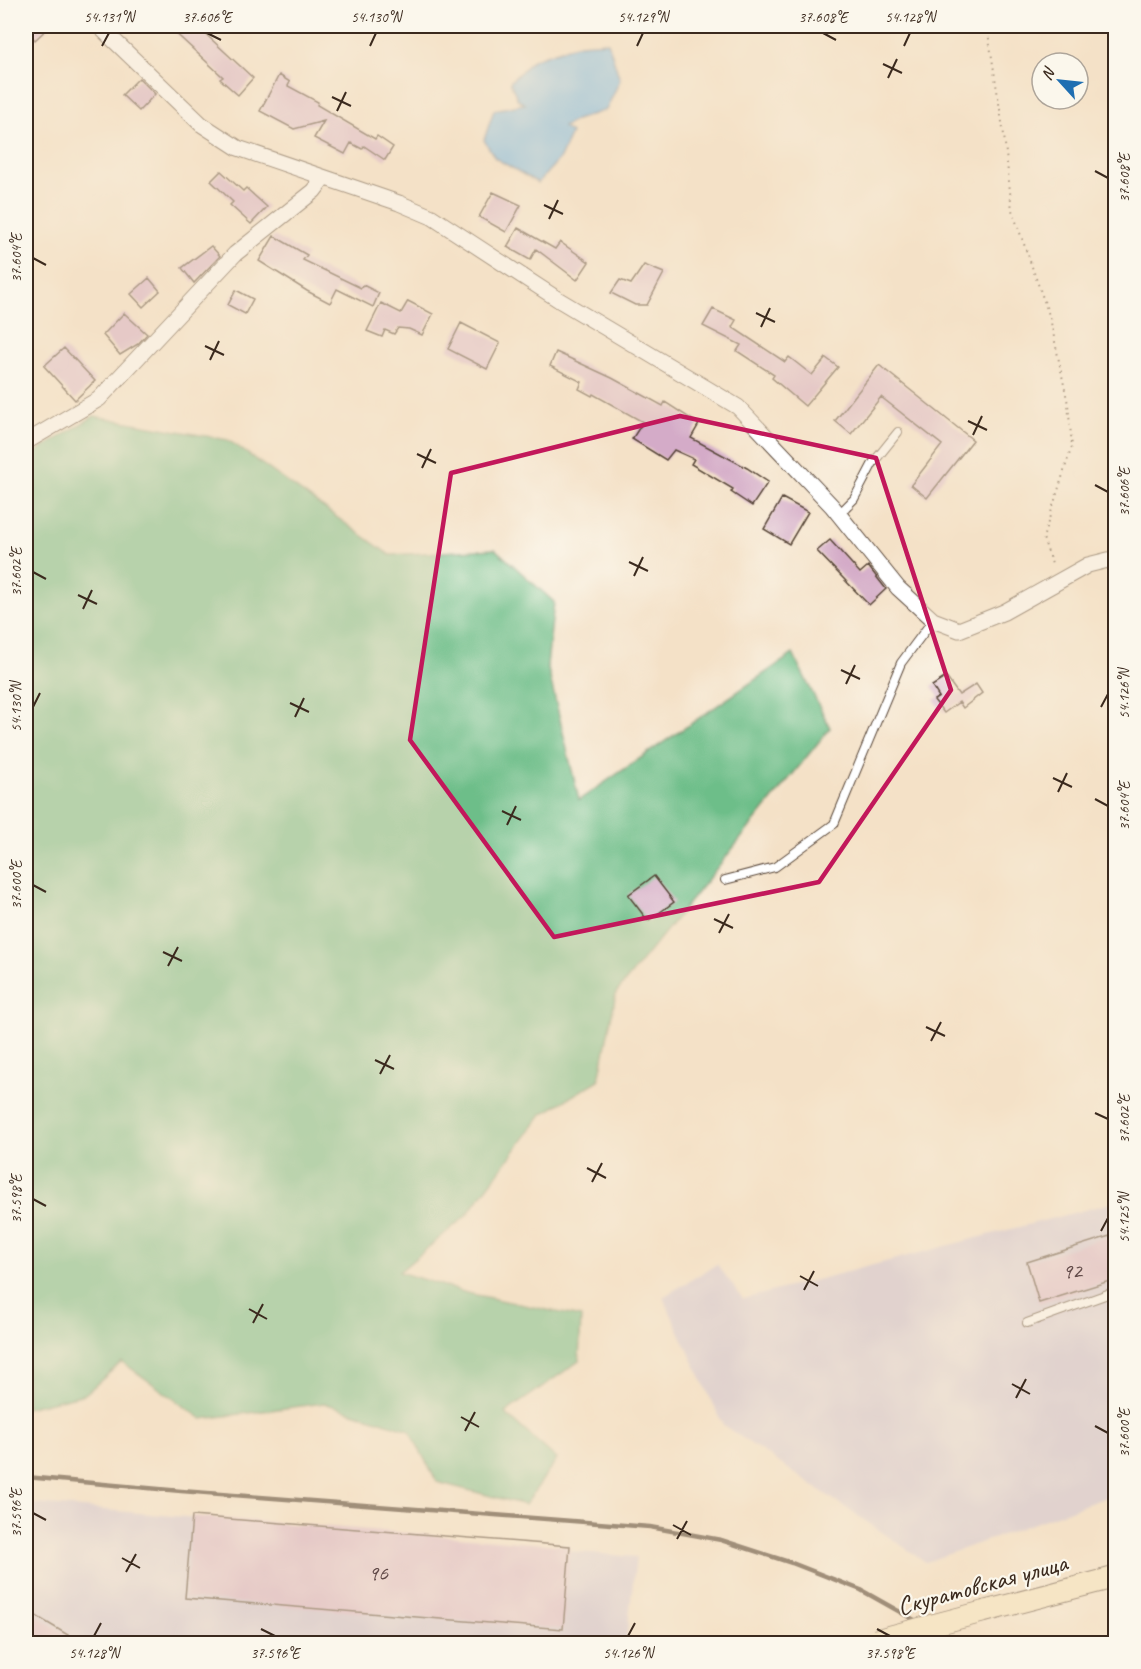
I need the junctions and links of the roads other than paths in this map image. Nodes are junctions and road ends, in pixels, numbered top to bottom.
1 (99, 26) edge
2 (324, 178) junction
3 (898, 432) dead end
4 (26, 442) edge
5 (839, 514) junction
6 (1116, 558) edge
7 (933, 620) junction
8 (725, 880) dead end
9 (1116, 1291) edge
10 (1027, 1323) dead end
11 (1116, 1577) edge
12 (1116, 1640) edge
13 (870, 1642) edge
14 (1103, 1644) edge

1 - 2 street
2 - 4 street
2 - 5 street
3 - 5 lane
5 - 7 street
6 - 7 street
7 - 8 lane
9 - 10 lane
11 - 13 street, Скуратовская улица, bridge
12 - 14 lane

